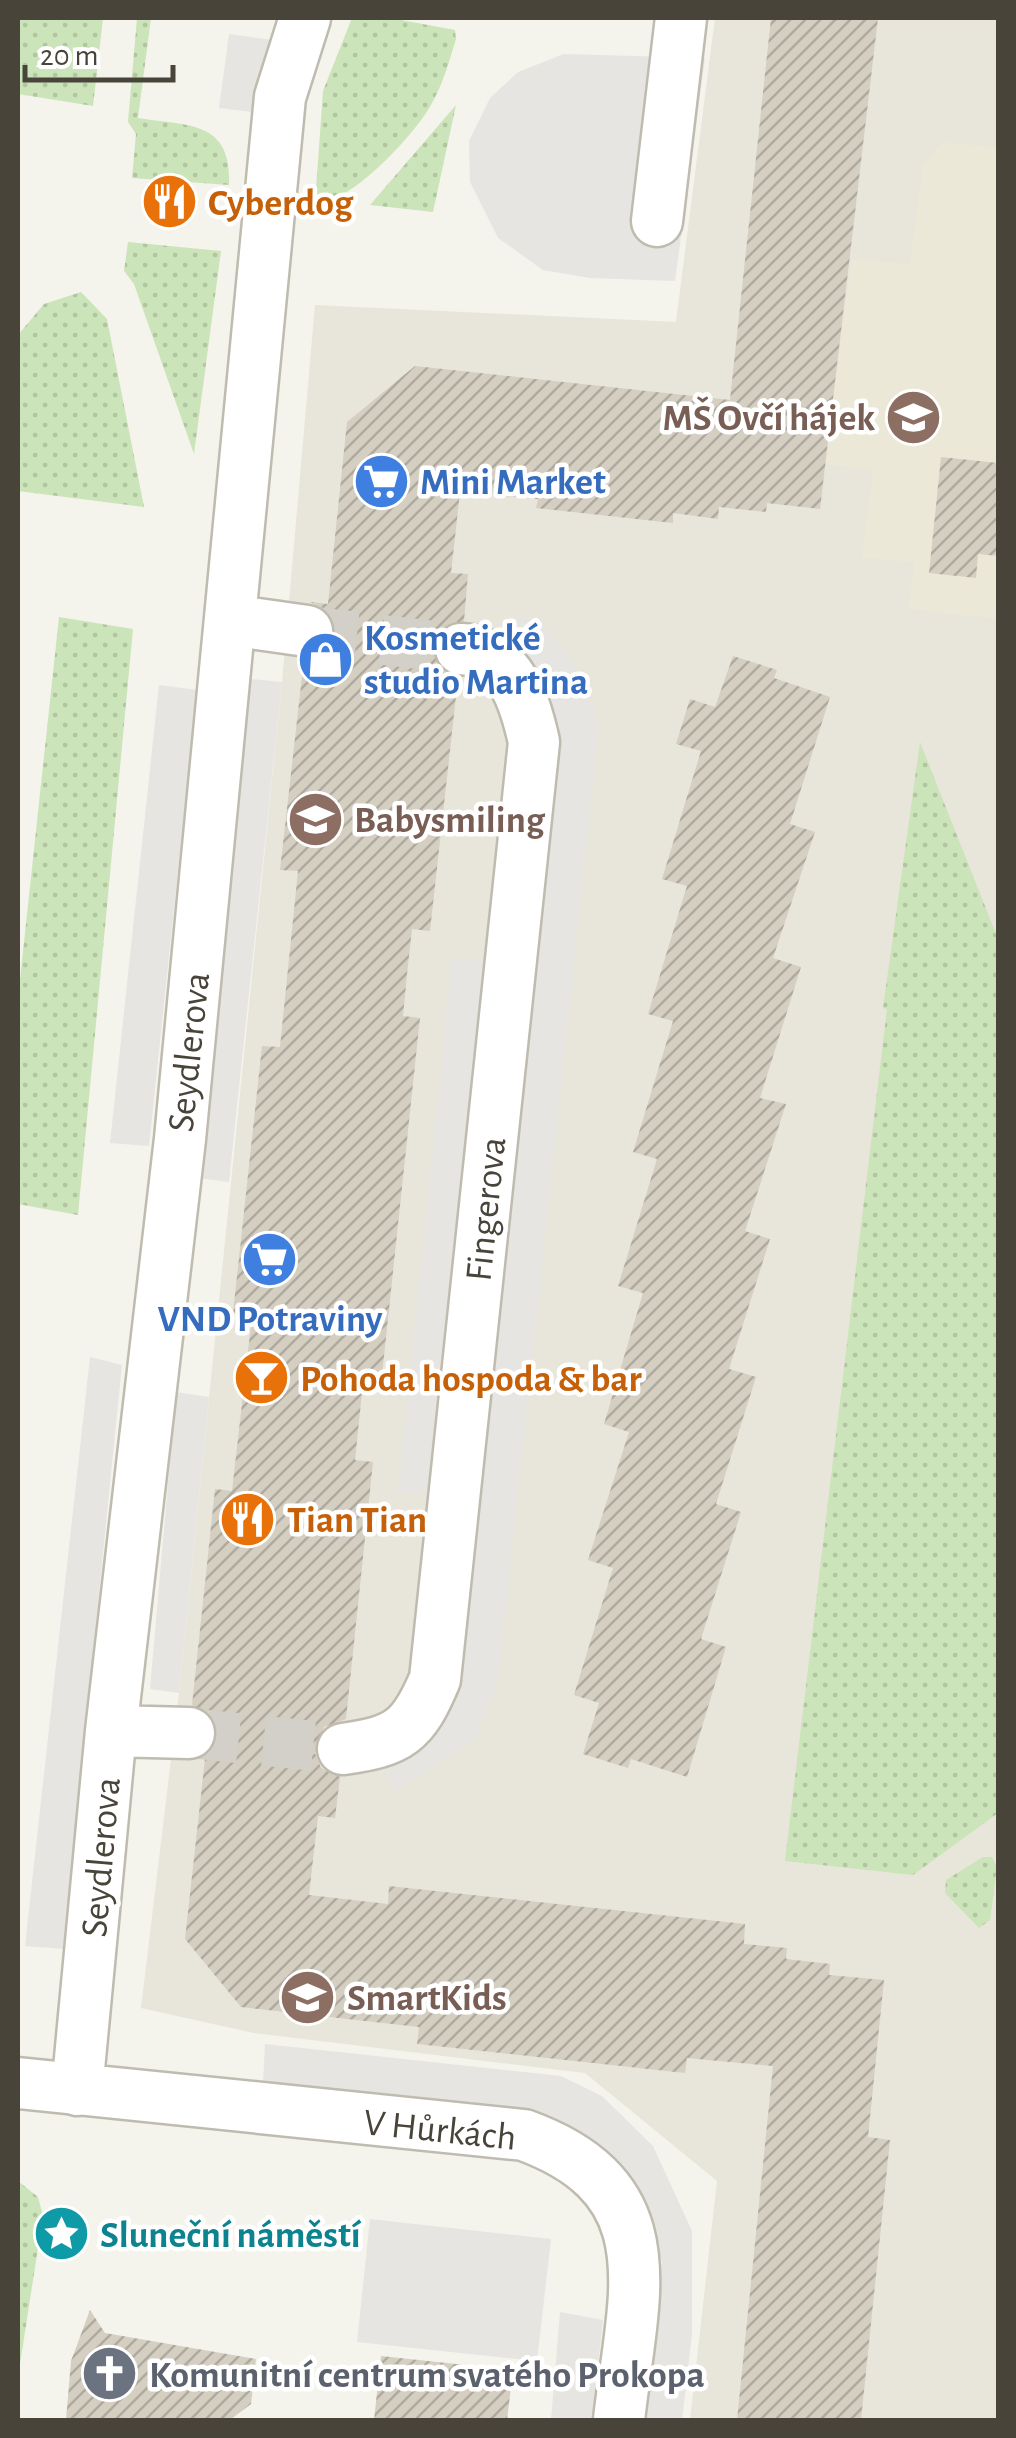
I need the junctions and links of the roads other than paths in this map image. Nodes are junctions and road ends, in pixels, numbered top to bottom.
1 (305, 18) edge
2 (681, 18) edge
3 (657, 221) dead end
4 (230, 620) junction
5 (307, 630) tunnel mouth
6 (461, 649) tunnel mouth
7 (111, 1731) junction
8 (188, 1733) tunnel mouth
9 (343, 1750) tunnel mouth
10 (18, 2083) edge
11 (77, 2090) junction
12 (620, 2420) edge

1 - 4 street, Seydlerova
2 - 3 street
4 - 5 street
4 - 7 street, Seydlerova
6 - 9 street, Fingerova
7 - 8 street
7 - 11 street, Seydlerova
10 - 11 street, V Hůrkách
11 - 12 street, V Hůrkách

